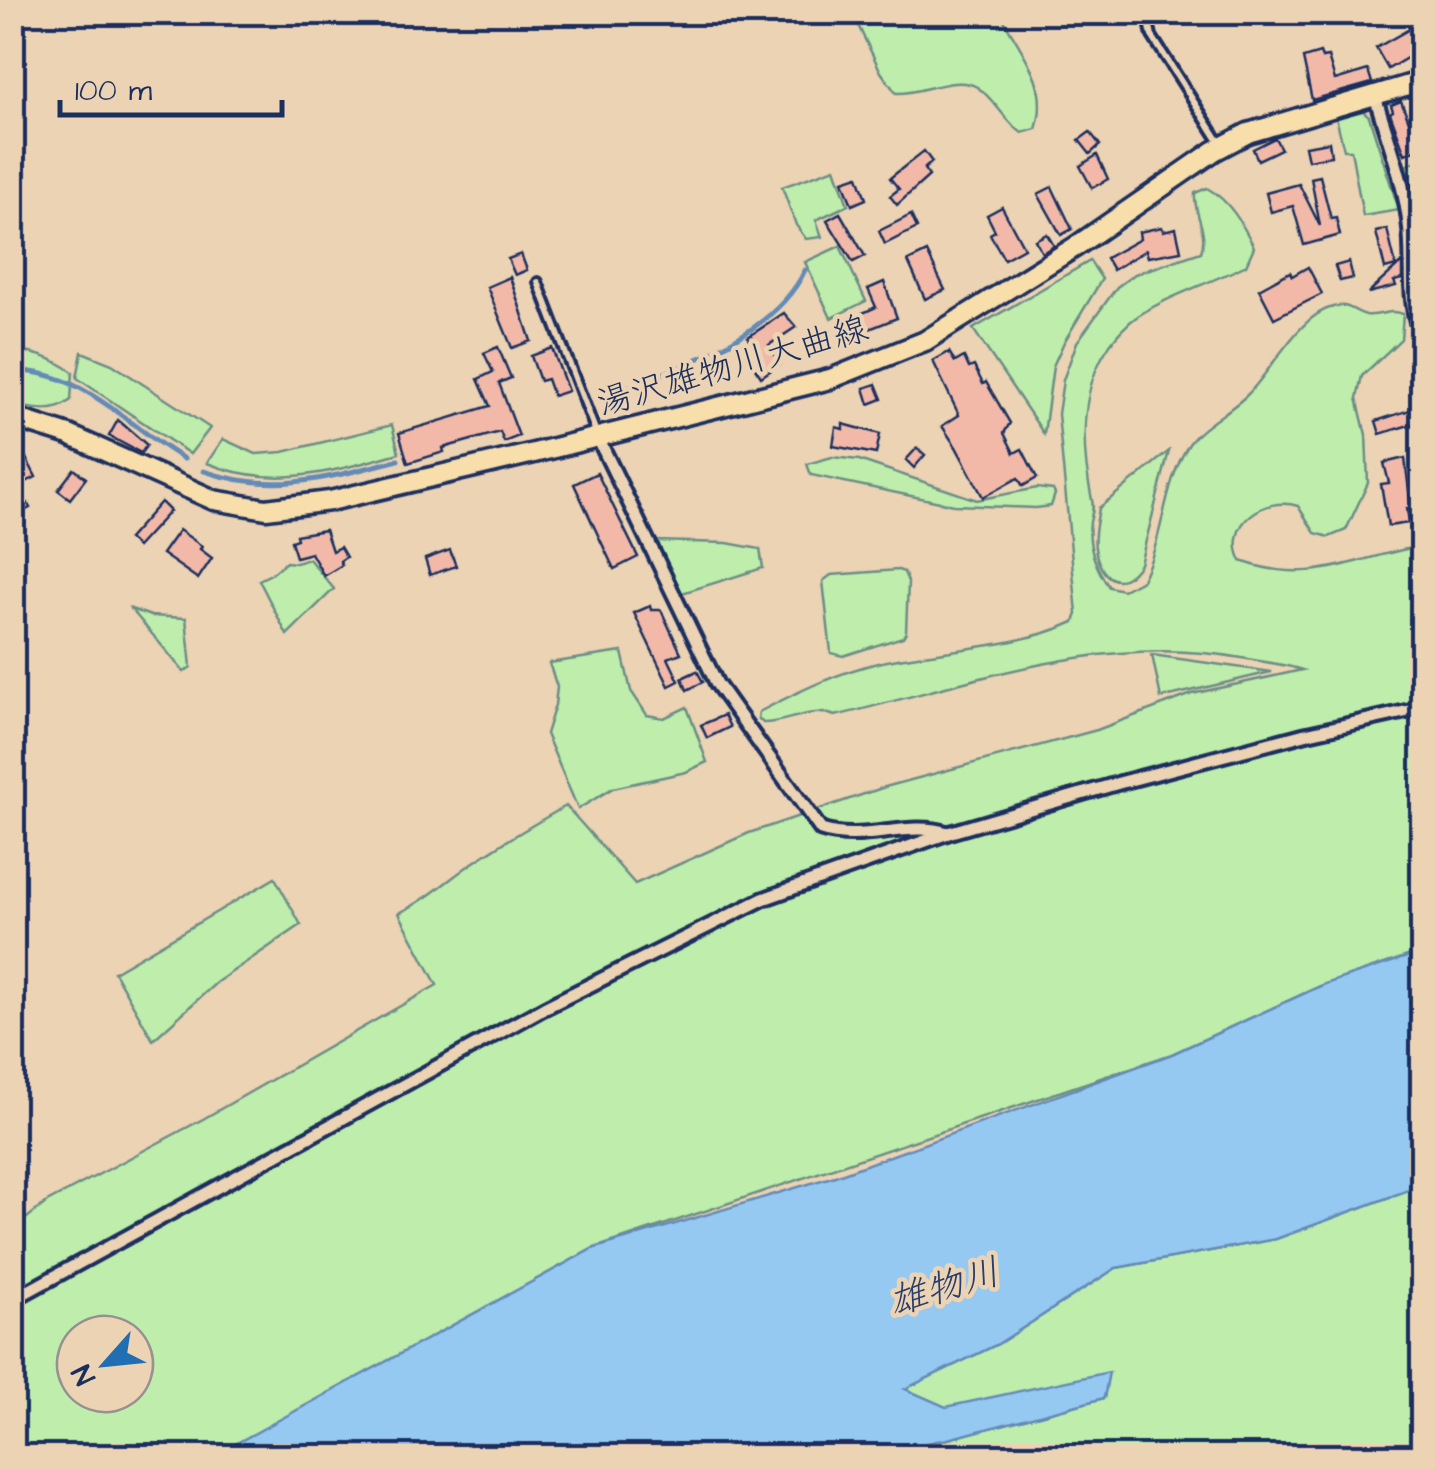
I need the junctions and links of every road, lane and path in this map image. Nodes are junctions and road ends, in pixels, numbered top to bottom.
1 (1155, 12) edge
2 (1422, 81) edge
3 (1376, 96) junction
4 (1222, 147) junction
5 (538, 282) dead end
6 (1422, 338) edge
7 (12, 417) edge
8 (597, 436) junction
9 (1422, 708) edge
10 (948, 833) junction
11 (12, 1300) edge

1 - 4 lane
2 - 3 main road, 湯沢雄物川大曲線
3 - 4 main road, 湯沢雄物川大曲線
3 - 6 street
4 - 8 main road, 湯沢雄物川大曲線
5 - 8 lane
7 - 8 main road, 湯沢雄物川大曲線
8 - 10 street
9 - 10 street
10 - 11 street

